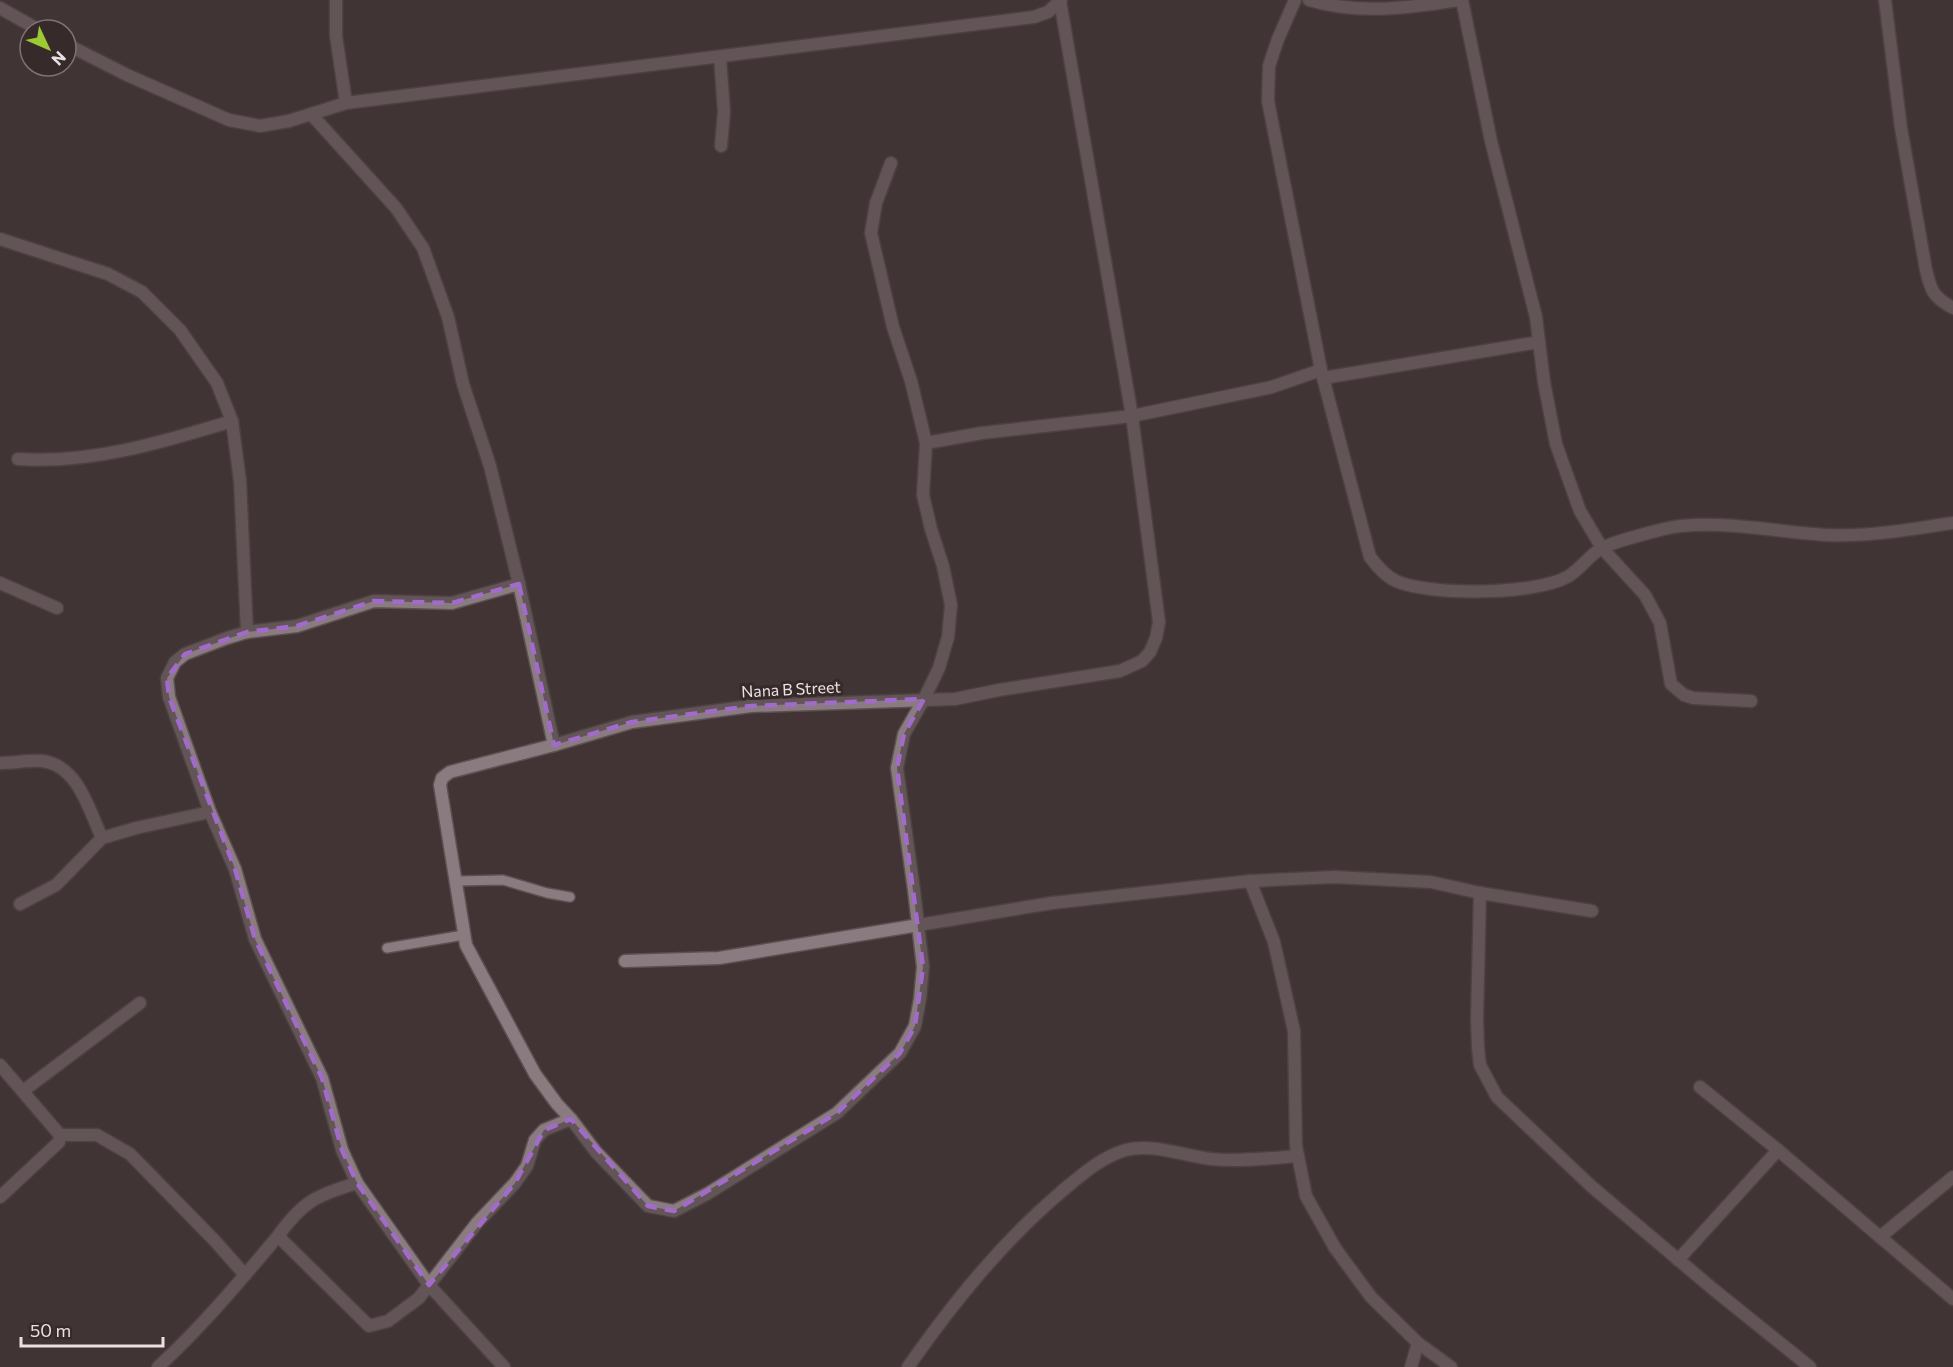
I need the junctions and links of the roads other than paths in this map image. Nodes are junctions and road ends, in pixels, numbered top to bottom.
1 (336, 0) edge
2 (1295, 0) edge
3 (1310, 0) edge
4 (1460, 0) edge
5 (1885, 0) edge
6 (1060, 1) edge
7 (0, 8) edge
8 (18, 18) edge
9 (78, 50) edge
10 (720, 57) junction
11 (346, 103) junction
12 (311, 114) junction
13 (721, 146) dead end
14 (891, 163) dead end
15 (0, 239) edge
16 (1953, 308) edge
17 (1539, 342) junction
18 (1322, 374) junction
19 (1132, 416) junction
20 (232, 421) junction
21 (926, 443) junction
22 (18, 459) dead end
23 (1953, 523) edge
24 (1602, 548) junction
25 (0, 583) edge
26 (519, 584) junction
27 (57, 608) dead end
28 (247, 632) junction
29 (924, 699) junction
30 (1751, 701) dead end
31 (554, 745) junction
32 (0, 763) edge
33 (210, 812) junction
34 (102, 838) junction
35 (1250, 880) junction
36 (457, 881) junction
37 (1480, 892) junction
38 (570, 897) dead end
39 (20, 904) dead end
40 (1592, 910) dead end
41 (918, 924) junction
42 (464, 935) junction
43 (387, 948) dead end
44 (625, 961) dead end
45 (140, 1003) dead end
46 (0, 1065) edge
47 (1700, 1087) dead end
48 (23, 1091) junction
49 (571, 1119) junction
50 (60, 1135) junction
51 (1778, 1150) junction
52 (1298, 1156) junction
53 (1953, 1178) edge
54 (357, 1184) junction
55 (0, 1197) edge
56 (278, 1236) junction
57 (1880, 1237) junction
58 (1678, 1260) junction
59 (246, 1275) junction
60 (429, 1285) junction
61 (1953, 1299) edge
62 (1418, 1343) junction
63 (158, 1367) edge
64 (504, 1367) edge
65 (908, 1367) edge
66 (1412, 1367) edge
67 (1450, 1367) edge
68 (1810, 1367) edge

1 - 11 street
2 - 18 street
3 - 4 street
4 - 17 street
5 - 16 street
6 - 10 street
6 - 19 street
7 - 8 street
9 - 12 street
10 - 11 street
10 - 13 street
11 - 12 street
12 - 26 street
14 - 21 street
15 - 20 street
17 - 18 street
17 - 24 street
18 - 19 street
18 - 24 street
19 - 21 street
19 - 29 street, Nana B Street
20 - 22 street
20 - 28 street
21 - 29 street
23 - 24 street
24 - 30 street
25 - 27 street
26 - 28 street
26 - 31 street
28 - 33 street
29 - 31 street, Nana B Street
29 - 41 street
31 - 36 street, Nana B Street
32 - 34 street
33 - 34 street
33 - 54 street
34 - 39 street
35 - 37 street
35 - 41 street
35 - 52 street
36 - 38 lane
36 - 42 street
37 - 40 street
37 - 58 street
41 - 44 street
41 - 49 street
42 - 43 lane
42 - 49 street
45 - 48 street
46 - 48 street
47 - 51 street
48 - 50 street
49 - 60 street
50 - 55 street
50 - 59 street
51 - 57 street
51 - 58 street
52 - 62 street
52 - 65 street
53 - 57 street
54 - 56 street
54 - 60 street
56 - 59 street
56 - 60 street
57 - 61 street
58 - 68 street
59 - 63 street
60 - 64 street
62 - 66 street
62 - 67 street

